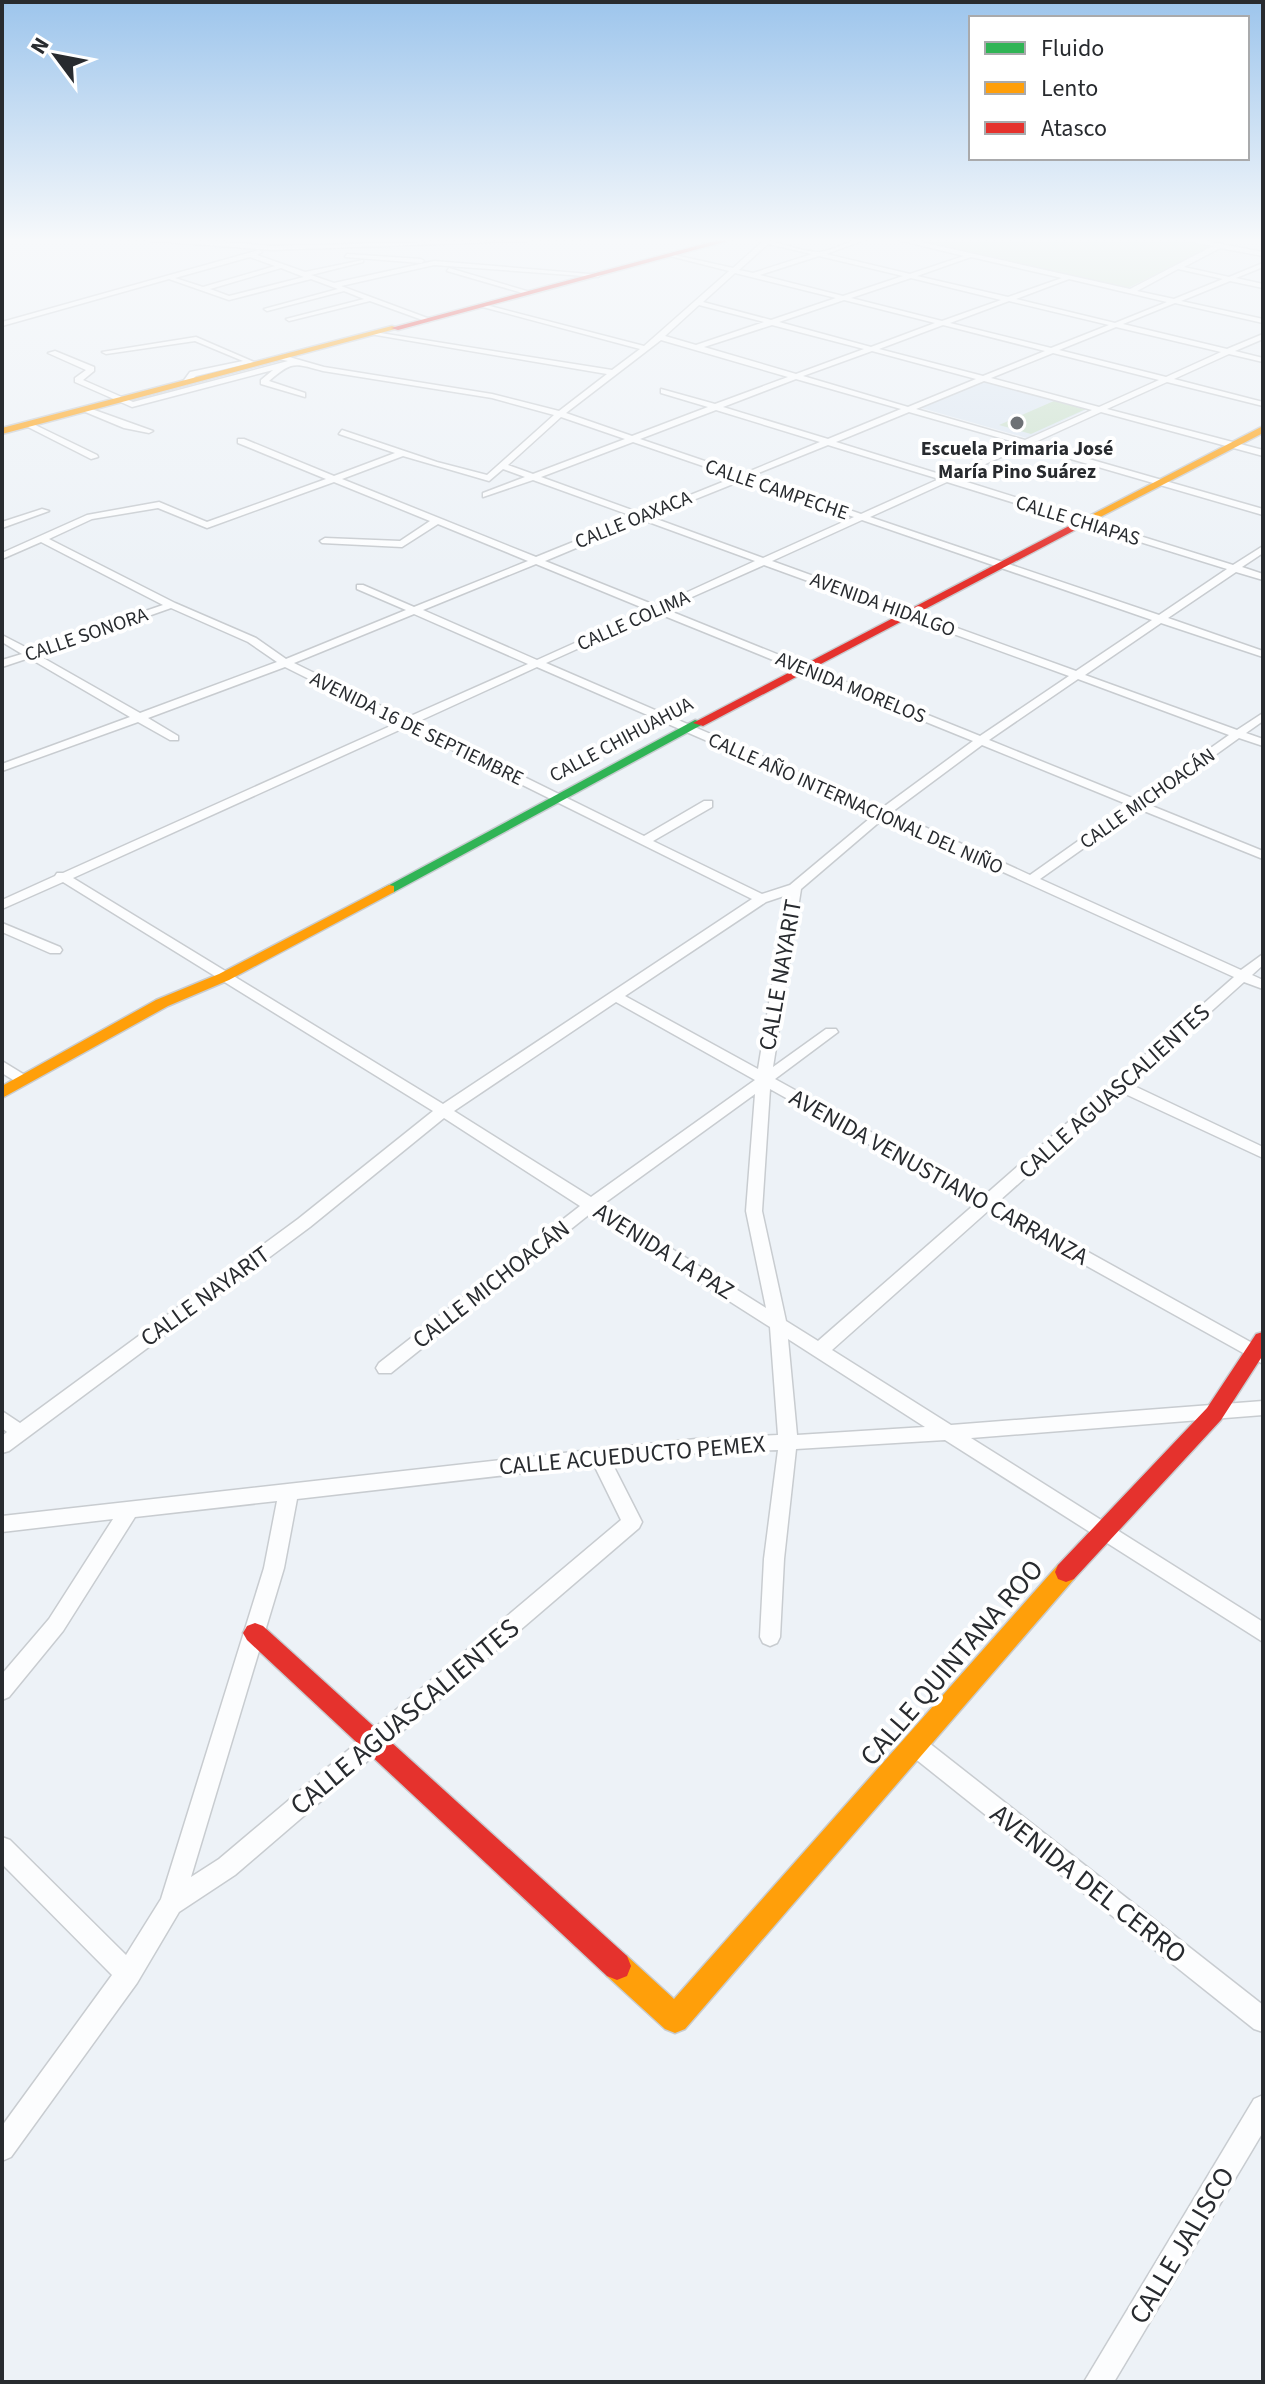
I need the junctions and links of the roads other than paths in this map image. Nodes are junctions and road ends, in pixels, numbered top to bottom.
1 (125, 349) edge
2 (221, 349) edge
3 (326, 349) edge
4 (468, 349) edge
5 (643, 349) edge
6 (706, 349) edge
7 (872, 349) joint
8 (1045, 349) edge
9 (1056, 349) edge
10 (1216, 349) edge
11 (1234, 349) edge
12 (1052, 351) junction
13 (106, 352) dead end
14 (1228, 352) junction
15 (52, 353) dead end
16 (1263, 360) edge
17 (252, 362) junction
18 (286, 362) junction
19 (614, 373) junction
20 (797, 376) junction
21 (981, 378) junction
22 (1165, 380) junction
23 (664, 391) dead end
24 (302, 395) dead end
25 (120, 400) junction
26 (1263, 404) edge
27 (717, 407) junction
28 (908, 408) junction
29 (86, 409) junction
30 (1098, 409) junction
31 (560, 414) junction
32 (29, 424) junction
33 (1263, 429) edge
34 (2, 431) edge
35 (149, 431) dead end
36 (342, 432) dead end
37 (631, 439) junction
38 (241, 441) dead end
39 (825, 441) junction
40 (1027, 443) junction
41 (1233, 445) junction
42 (404, 453) junction
43 (1263, 453) edge
44 (94, 457) dead end
45 (502, 466) junction
46 (532, 476) junction
47 (738, 476) junction
48 (946, 479) junction
49 (333, 480) junction
50 (1162, 482) junction
51 (486, 495) dead end
52 (45, 511) dead end
53 (1263, 512) edge
54 (641, 516) junction
55 (860, 518) junction
56 (438, 520) junction
57 (1083, 522) junction
58 (2, 525) edge
59 (42, 539) junction
60 (325, 541) dead end
61 (1263, 549) edge
62 (2, 556) edge
63 (534, 559) junction
64 (766, 561) junction
65 (998, 566) junction
66 (1233, 568) junction
67 (1263, 577) edge
68 (360, 587) dead end
69 (171, 605) junction
70 (658, 608) junction
71 (412, 609) junction
72 (906, 613) junction
73 (1159, 619) junction
74 (2, 638) edge
75 (29, 654) junction
76 (1263, 654) edge
77 (284, 662) junction
78 (539, 662) junction
79 (2, 664) edge
80 (804, 668) junction
81 (1077, 674) junction
82 (1263, 716) edge
83 (138, 717) junction
84 (404, 722) junction
85 (689, 729) junction
86 (1239, 734) junction
87 (174, 738) dead end
88 (983, 739) junction
89 (1263, 743) edge
90 (2, 768) edge
91 (558, 797) junction
92 (708, 804) dead end
93 (1137, 804) junction
94 (883, 813) junction
95 (644, 841) junction
96 (1263, 855) edge
97 (61, 876) junction
98 (1030, 881) junction
99 (795, 888) junction
100 (761, 899) junction
101 (2, 905) edge
102 (2, 927) edge
103 (55, 950) dead end
104 (1263, 958) edge
105 (1242, 976) junction
106 (224, 977) junction
107 (1263, 985) edge
108 (615, 996) junction
109 (831, 1032) dead end
110 (2, 1066) edge
111 (23, 1080) junction
112 (763, 1081) junction
113 (1122, 1086) junction
114 (2, 1093) edge
115 (443, 1111) junction
116 (1263, 1153) edge
117 (989, 1203) junction
118 (591, 1205) junction
119 (778, 1324) junction
120 (1259, 1349) edge
121 (820, 1350) junction
122 (385, 1368) dead end
123 (1263, 1408) edge
124 (1214, 1414) junction
125 (2, 1418) edge
126 (945, 1431) junction
127 (19, 1432) junction
128 (788, 1442) junction
129 (2, 1446) edge
130 (599, 1456) junction
131 (289, 1491) junction
132 (130, 1509) junction
133 (2, 1524) edge
134 (1104, 1529) junction
135 (255, 1633) junction
136 (1263, 1633) edge
137 (770, 1637) dead end
138 (2, 1690) edge
139 (372, 1744) junction
140 (916, 1746) junction
141 (2, 1848) edge
142 (171, 1904) junction
143 (128, 1974) junction
144 (1263, 2020) edge
145 (1263, 2108) edge
146 (2, 2148) edge
147 (1098, 2382) edge

1 - 13 street
2 - 17 street
3 - 18 street
4 - 19 street
5 - 19 street
6 - 20 street
7 - 20 street
7 - 21 street
8 - 12 street
9 - 12 street, CALLE OAXACA
10 - 14 street
11 - 14 street, CALLE COLIMA
12 - 21 street, CALLE OAXACA
12 - 22 street
14 - 16 street
14 - 22 street, CALLE COLIMA
15 - 25 street
17 - 18 street
17 - 25 street
18 - 24 street
18 - 25 street
18 - 31 street, CALLE CAMPECHE
19 - 31 street
20 - 27 street
20 - 28 street
21 - 28 street, CALLE OAXACA
21 - 30 street
22 - 26 street
22 - 30 street, CALLE COLIMA
23 - 27 street, CALLE CHIAPAS
25 - 29 street
27 - 37 street
27 - 39 street, CALLE CHIAPAS
28 - 39 street, CALLE OAXACA
28 - 40 street
29 - 32 street
29 - 35 street
30 - 40 street, CALLE COLIMA
30 - 41 street
31 - 37 street, CALLE CAMPECHE
31 - 45 street
32 - 34 street
32 - 44 street
33 - 41 street, CALLE CHIHUAHUA
36 - 42 street
37 - 46 street
37 - 47 street, CALLE CAMPECHE
38 - 49 street, AVENIDA MORELOS
39 - 47 street, CALLE OAXACA
39 - 48 street, CALLE CHIAPAS
40 - 48 street, CALLE COLIMA
40 - 50 street
41 - 43 street
41 - 50 street, CALLE CHIHUAHUA
42 - 45 street
42 - 49 street
45 - 46 street, AVENIDA HIDALGO
46 - 51 street
46 - 54 street, AVENIDA HIDALGO
47 - 54 street, CALLE OAXACA
47 - 55 street, CALLE CAMPECHE
48 - 55 street, CALLE COLIMA
48 - 57 street, CALLE CHIAPAS
49 - 56 street, AVENIDA MORELOS
49 - 59 street
50 - 53 street
50 - 57 street, CALLE CHIHUAHUA
52 - 58 street
54 - 63 street, CALLE OAXACA
54 - 64 street, AVENIDA HIDALGO
55 - 64 street, CALLE COLIMA
55 - 65 street, CALLE CAMPECHE
56 - 60 street
56 - 63 street, AVENIDA MORELOS
57 - 65 street, CALLE CHIHUAHUA
57 - 66 street, CALLE CHIAPAS
59 - 62 street
59 - 69 street, AVENIDA 16 DE SEPTIEMBRE
61 - 66 street, CALLE NAYARIT
63 - 70 street, AVENIDA MORELOS
63 - 71 street, CALLE OAXACA
64 - 70 street, CALLE COLIMA
64 - 72 street, AVENIDA HIDALGO
65 - 72 street, CALLE CHIHUAHUA
65 - 73 street, CALLE CAMPECHE
66 - 67 street, CALLE CHIAPAS
66 - 73 street, CALLE NAYARIT
68 - 71 street, CALLE AÑO INTERNACIONAL DEL NIÑO
69 - 75 street, CALLE SONORA
69 - 77 street, AVENIDA 16 DE SEPTIEMBRE
70 - 78 street, CALLE COLIMA
70 - 80 street, AVENIDA MORELOS
71 - 77 street, CALLE OAXACA
71 - 78 street, CALLE AÑO INTERNACIONAL DEL NIÑO
72 - 80 street, CALLE CHIHUAHUA
72 - 81 street, AVENIDA HIDALGO
73 - 76 street, CALLE CAMPECHE
73 - 81 street, CALLE NAYARIT
74 - 75 street
75 - 79 street, CALLE SONORA
75 - 83 street
77 - 83 street, CALLE OAXACA
77 - 84 street, AVENIDA 16 DE SEPTIEMBRE
78 - 84 street, CALLE COLIMA
78 - 85 street, CALLE AÑO INTERNACIONAL DEL NIÑO
80 - 85 street, CALLE CHIHUAHUA
80 - 88 street, AVENIDA MORELOS
81 - 86 street, AVENIDA HIDALGO
81 - 88 street, CALLE NAYARIT
82 - 86 street, CALLE MICHOACÁN
83 - 87 street
83 - 90 street, CALLE OAXACA
84 - 91 street, AVENIDA 16 DE SEPTIEMBRE
84 - 97 street, CALLE COLIMA
85 - 91 street, CALLE CHIHUAHUA
85 - 94 street, CALLE AÑO INTERNACIONAL DEL NIÑO
86 - 89 street, AVENIDA HIDALGO
86 - 93 street, CALLE MICHOACÁN
88 - 93 street, AVENIDA MORELOS
88 - 94 street, CALLE NAYARIT
91 - 95 street, AVENIDA 16 DE SEPTIEMBRE
91 - 106 street, CALLE CHIHUAHUA
92 - 95 street
93 - 96 street, AVENIDA MORELOS
93 - 98 street, CALLE MICHOACÁN
94 - 98 street, CALLE AÑO INTERNACIONAL DEL NIÑO
94 - 99 street, CALLE NAYARIT
95 - 100 street, AVENIDA 16 DE SEPTIEMBRE
97 - 101 street, CALLE COLIMA
97 - 106 street, AVENIDA LA PAZ
98 - 105 street, CALLE AÑO INTERNACIONAL DEL NIÑO
99 - 100 street
99 - 112 street, CALLE NAYARIT
100 - 108 street, CALLE NAYARIT
102 - 103 street
104 - 105 street, CALLE AGUASCALIENTES
105 - 107 street, CALLE AÑO INTERNACIONAL DEL NIÑO
105 - 113 street, CALLE AGUASCALIENTES
106 - 111 street, CALLE CHIHUAHUA
106 - 115 street, AVENIDA LA PAZ
108 - 112 street, AVENIDA VENUSTIANO CARRANZA
108 - 115 street, CALLE NAYARIT
109 - 112 street, CALLE MICHOACÁN
110 - 111 street
111 - 114 street, CALLE CHIHUAHUA
112 - 117 street, AVENIDA VENUSTIANO CARRANZA
112 - 118 street, CALLE MICHOACÁN
112 - 119 street, CALLE NAYARIT
113 - 116 street
113 - 117 street, CALLE AGUASCALIENTES
115 - 118 street, AVENIDA LA PAZ
115 - 127 street, CALLE NAYARIT
117 - 120 street, AVENIDA VENUSTIANO CARRANZA
117 - 121 street, CALLE AGUASCALIENTES
118 - 119 street, AVENIDA LA PAZ
118 - 122 street, CALLE MICHOACÁN
119 - 121 street, AVENIDA LA PAZ
119 - 128 street, CALLE NAYARIT
120 - 124 street, CALLE QUINTANA ROO
121 - 126 street, AVENIDA LA PAZ
123 - 124 street, CALLE ACUEDUCTO PEMEX
124 - 126 street, CALLE ACUEDUCTO PEMEX
124 - 134 street, CALLE QUINTANA ROO
125 - 127 street
126 - 128 street, CALLE ACUEDUCTO PEMEX
126 - 134 street, AVENIDA LA PAZ
127 - 129 street, CALLE NAYARIT
128 - 130 street, CALLE ACUEDUCTO PEMEX
128 - 137 street, CALLE NAYARIT
130 - 131 street, CALLE ACUEDUCTO PEMEX
130 - 139 street, CALLE AGUASCALIENTES
131 - 132 street, CALLE ACUEDUCTO PEMEX
131 - 135 street
132 - 133 street, CALLE ACUEDUCTO PEMEX
132 - 138 street
134 - 136 street, AVENIDA LA PAZ
134 - 140 street, CALLE QUINTANA ROO
135 - 139 street
135 - 142 street
139 - 140 street, CALLE QUINTANA ROO
139 - 142 street, CALLE AGUASCALIENTES
140 - 144 street, AVENIDA DEL CERRO
141 - 143 street
142 - 143 street
143 - 146 street
145 - 147 street, CALLE JALISCO

